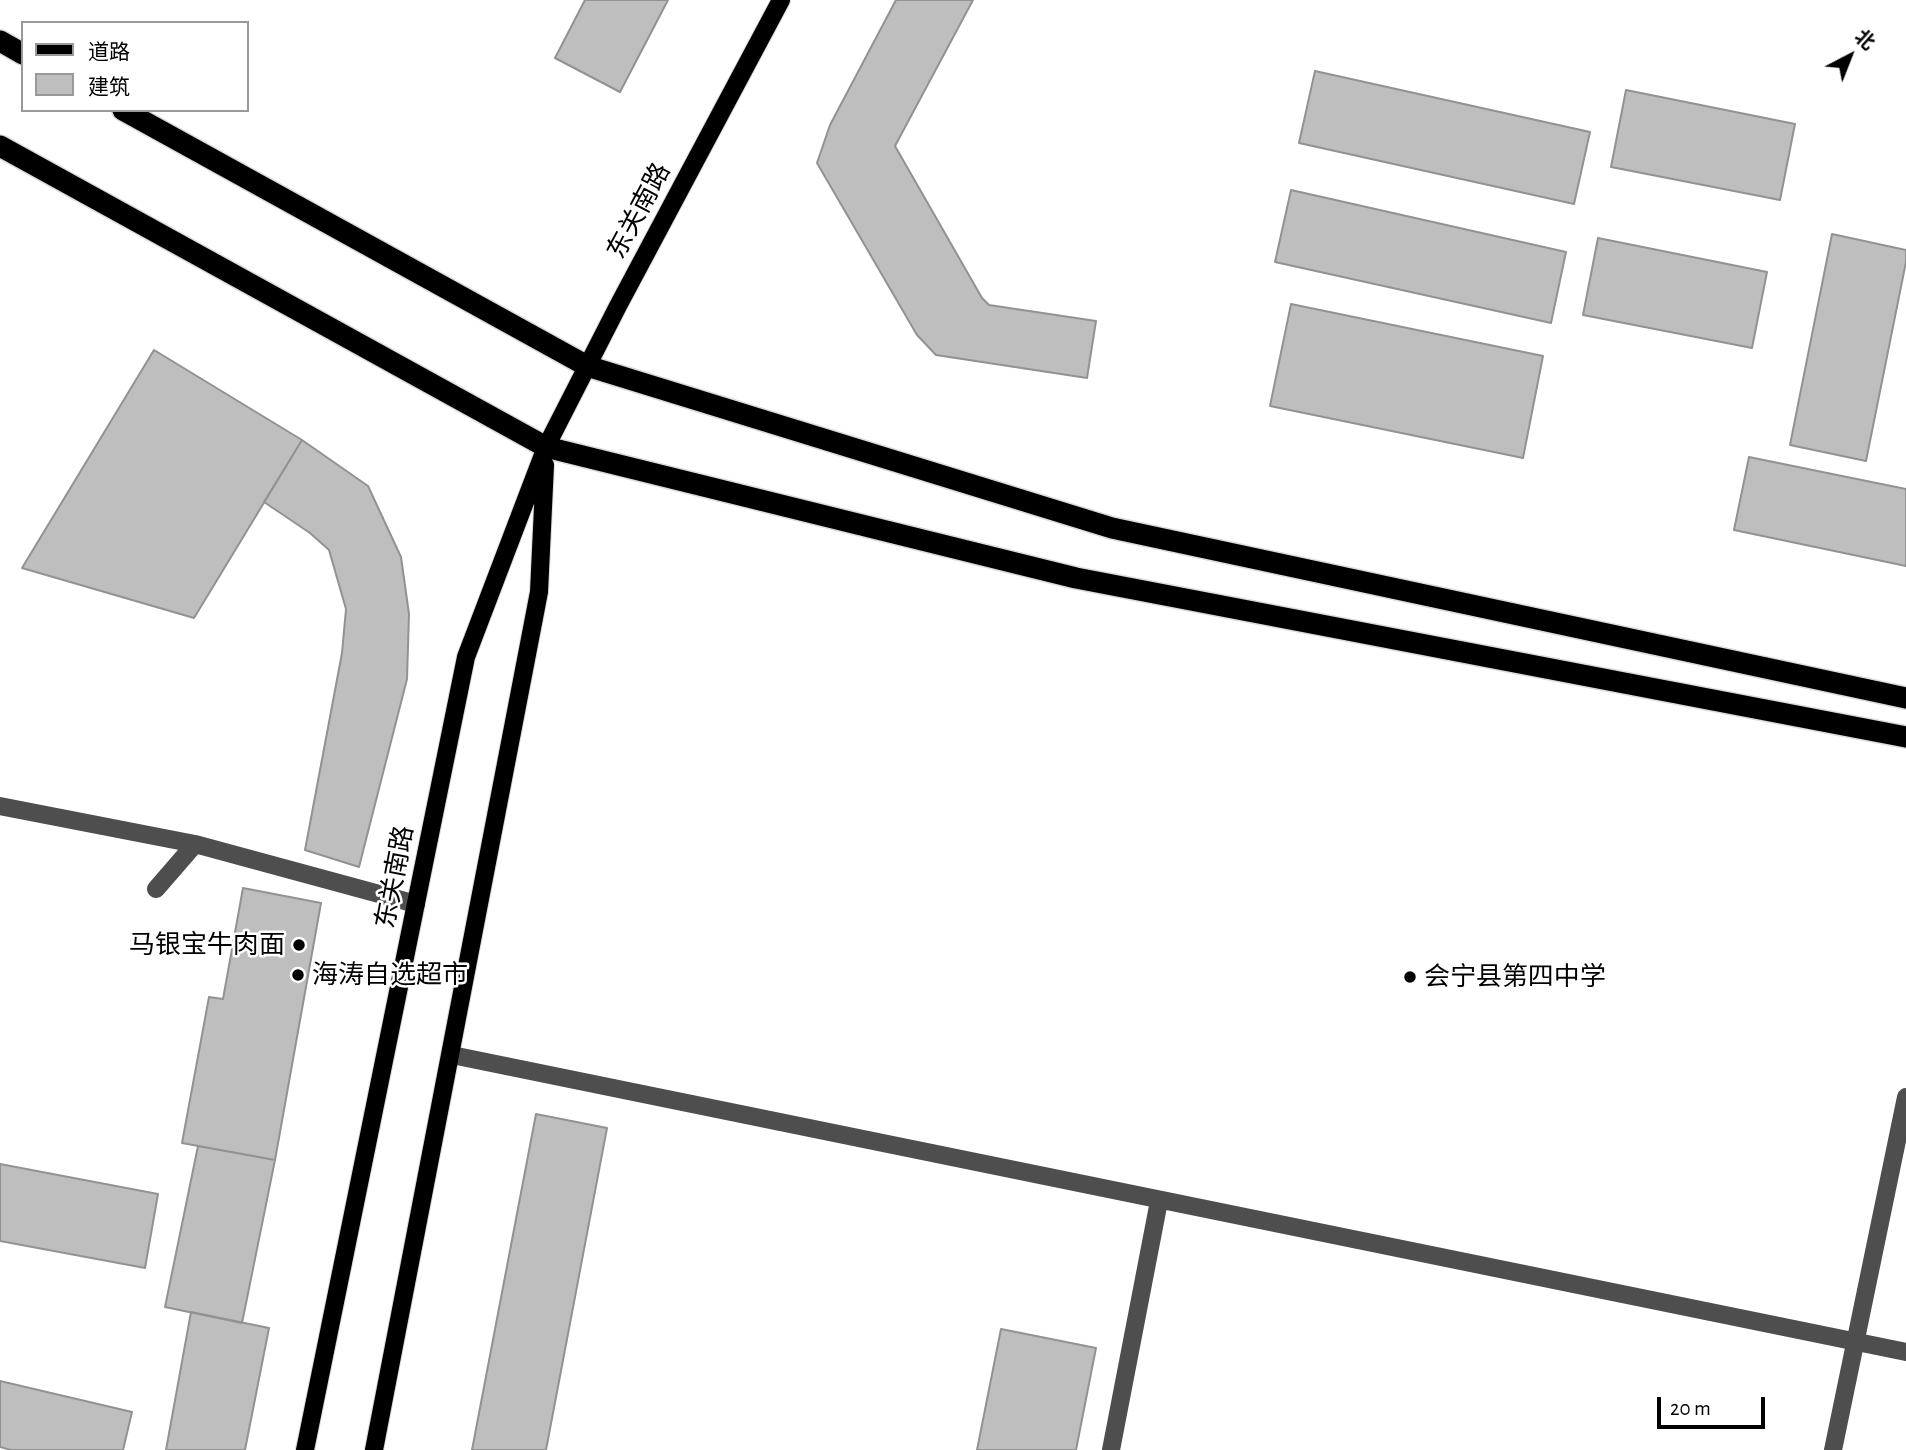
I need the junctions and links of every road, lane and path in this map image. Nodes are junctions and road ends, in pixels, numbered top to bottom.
1 (781, 0) edge
2 (0, 41) edge
3 (21, 53) edge
4 (126, 112) edge
5 (0, 146) edge
6 (587, 366) junction
7 (546, 447) junction
8 (1906, 698) edge
9 (1906, 737) edge
10 (0, 806) edge
11 (195, 844) junction
12 (156, 889) dead end
13 (416, 904) junction
14 (452, 1055) junction
15 (1906, 1097) edge
16 (1159, 1200) junction
17 (1856, 1343) junction
18 (1906, 1352) edge
19 (305, 1450) edge
20 (374, 1450) edge
21 (1111, 1450) edge
22 (1833, 1450) edge

1 - 6 main road, 东关南路
2 - 3 highway
4 - 6 highway
5 - 7 highway
6 - 7 main road, 东关南路
6 - 8 highway
7 - 9 highway
7 - 13 main road, 东关南路
7 - 14 main road, 东关南路
10 - 11 street
11 - 12 street
11 - 13 street
13 - 19 main road, 东关南路
14 - 16 street
14 - 20 main road, 东关南路
15 - 17 street
16 - 17 street
16 - 21 street
17 - 18 street
17 - 22 street

